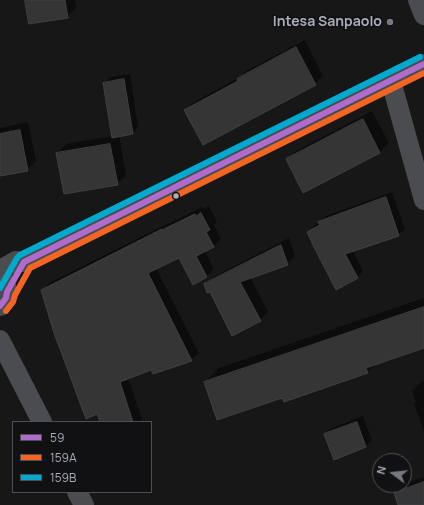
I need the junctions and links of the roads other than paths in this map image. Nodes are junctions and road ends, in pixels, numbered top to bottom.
1 (418, 0) edge
2 (424, 15) edge
3 (424, 64) edge
4 (391, 81) junction
5 (424, 200) edge
6 (24, 262) junction
7 (0, 270) edge
8 (2, 299) edge
9 (0, 340) edge
10 (41, 421) edge
11 (78, 493) edge
12 (84, 505) edge

1 - 2 street
3 - 4 street
4 - 5 street
4 - 6 street
6 - 7 street
6 - 8 street
9 - 10 street
11 - 12 street

